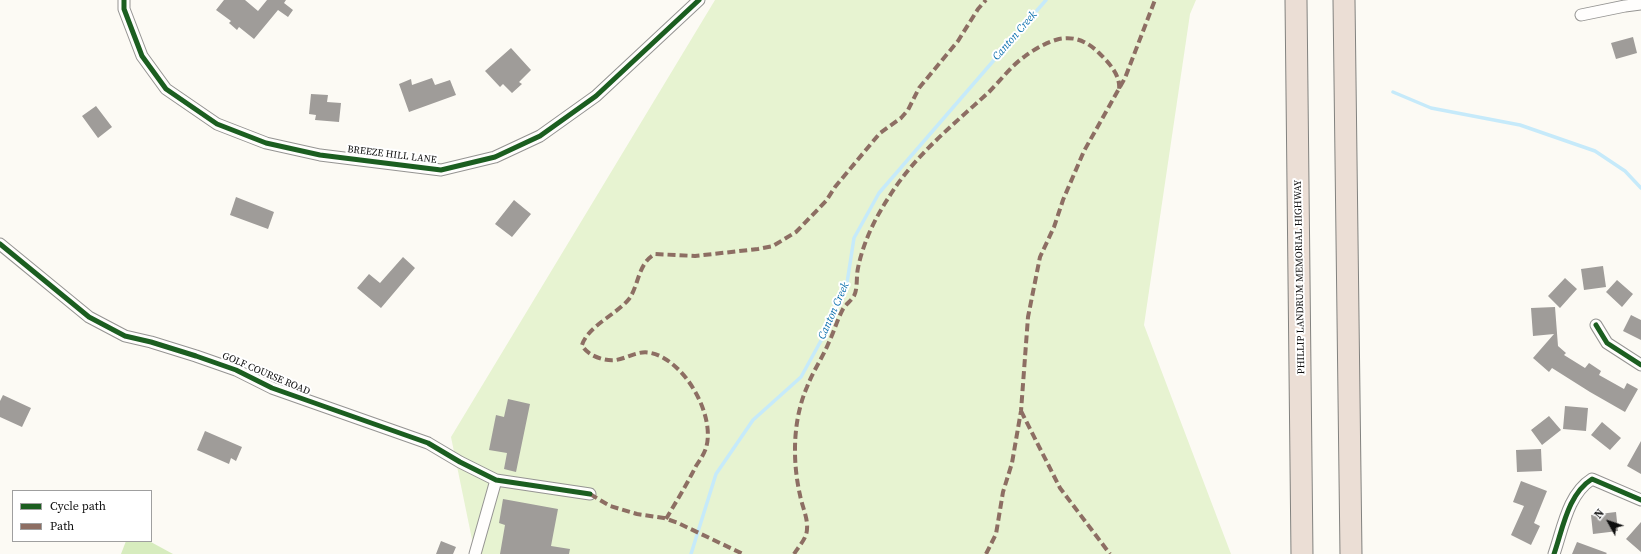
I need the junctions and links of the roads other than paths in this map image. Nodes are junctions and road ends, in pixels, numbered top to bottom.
1 (124, 0) edge
2 (699, 0) edge
3 (1289, 0) edge
4 (1296, 0) edge
5 (1344, 0) edge
6 (1641, 4) edge
7 (1581, 15) dead end
8 (1298, 67) junction
9 (0, 244) edge
10 (1596, 325) dead end
11 (1641, 365) edge
12 (496, 480) junction
13 (590, 494) dead end
14 (1641, 500) edge
15 (475, 554) edge
16 (1302, 554) edge
17 (1350, 554) edge
18 (1554, 554) edge

1 - 2 street, BREEZE HILL LANE
3 - 8 highway
4 - 8 highway, PHILLIP LANDRUM MEMORIAL HIGHWAY
5 - 17 highway
6 - 7 street
8 - 16 highway, PHILLIP LANDRUM MEMORIAL HIGHWAY
9 - 12 street, GOLF COURSE ROAD
10 - 11 street
12 - 13 street, GOLF COURSE ROAD
12 - 15 street
14 - 18 street

